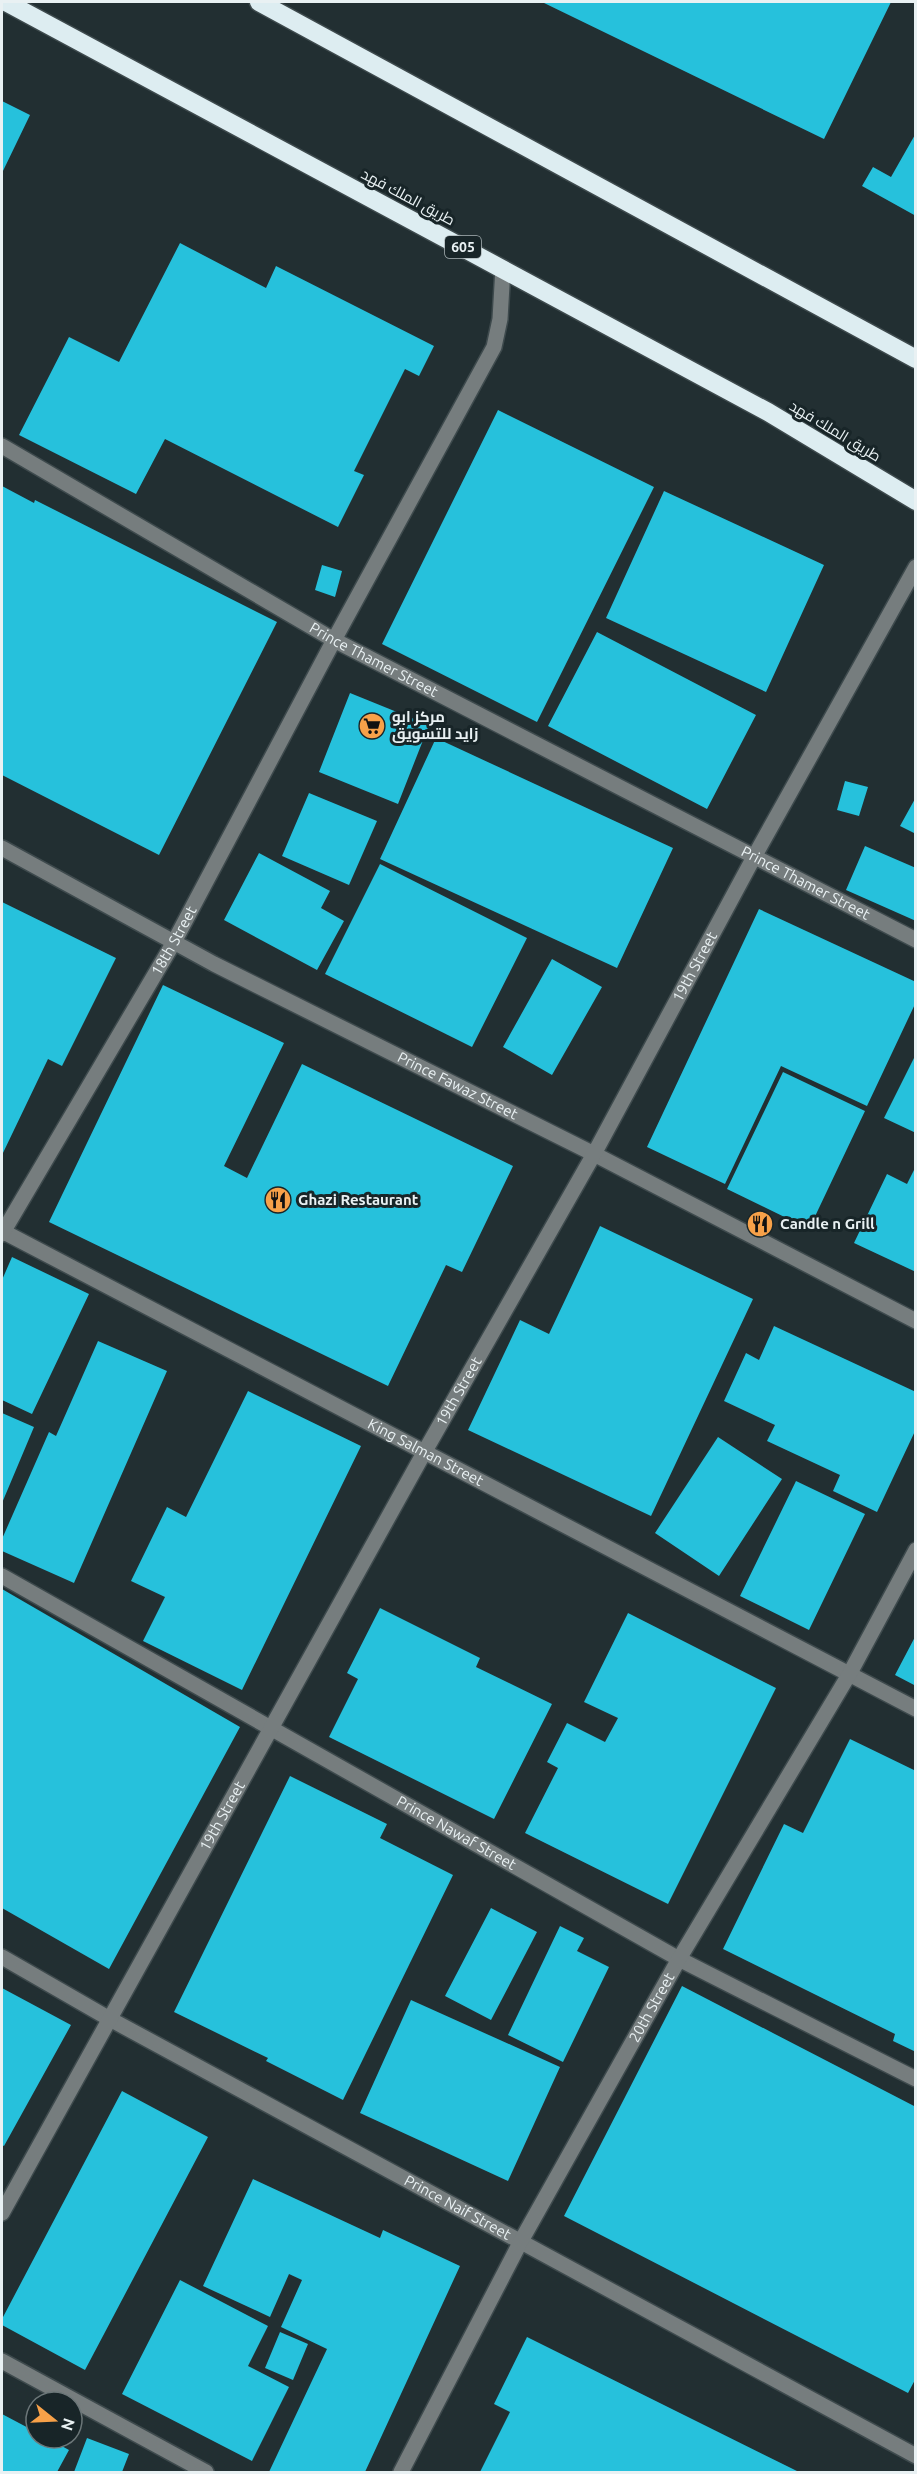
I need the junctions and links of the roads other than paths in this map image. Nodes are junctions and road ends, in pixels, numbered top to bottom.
1 (6, 2) edge
2 (259, 2) edge
3 (503, 268) junction
4 (915, 359) edge
5 (2, 446) edge
6 (915, 501) edge
7 (915, 567) edge
8 (334, 640) junction
9 (2, 848) edge
10 (754, 857) junction
11 (915, 940) edge
12 (174, 942) junction
13 (594, 1155) junction
14 (2, 1232) edge
15 (915, 1321) edge
16 (425, 1452) junction
17 (915, 1550) edge
18 (2, 1576) edge
19 (850, 1673) junction
20 (915, 1709) edge
21 (271, 1728) junction
22 (2, 1957) edge
23 (679, 1959) junction
24 (108, 2018) junction
25 (915, 2079) edge
26 (2, 2213) edge
27 (521, 2241) junction
28 (2, 2361) edge
29 (915, 2456) edge
30 (206, 2472) edge
31 (402, 2472) edge

1 - 3 highway, طريق الملك فهد / 605
2 - 4 highway
3 - 6 highway, طريق الملك فهد / 605
3 - 8 street, 18th Street
5 - 8 street, Prince Thamer Street
7 - 10 street, 19th Street
8 - 10 street, Prince Thamer Street
8 - 12 street, 18th Street
9 - 12 street, Prince Fawaz Street
10 - 11 street, Prince Thamer Street
10 - 13 street, 19th Street
12 - 13 street, Prince Fawaz Street
12 - 14 street, 18th Street
13 - 15 street, Prince Fawaz Street
13 - 16 street, 19th Street
14 - 16 street, King Salman Street
16 - 19 street, King Salman Street
16 - 21 street, 19th Street
17 - 19 street, 20th Street
18 - 21 street, Prince Nawaf Street
19 - 20 street, King Salman Street
19 - 23 street, 20th Street
21 - 23 street, Prince Nawaf Street
21 - 24 street, 19th Street
22 - 24 street, Prince Naif Street
23 - 25 street, Prince Nawaf Street
23 - 27 street, 20th Street
24 - 26 street, 19th Street
24 - 27 street, Prince Naif Street
27 - 29 street, Prince Naif Street
27 - 31 street, 20th Street
28 - 30 street

